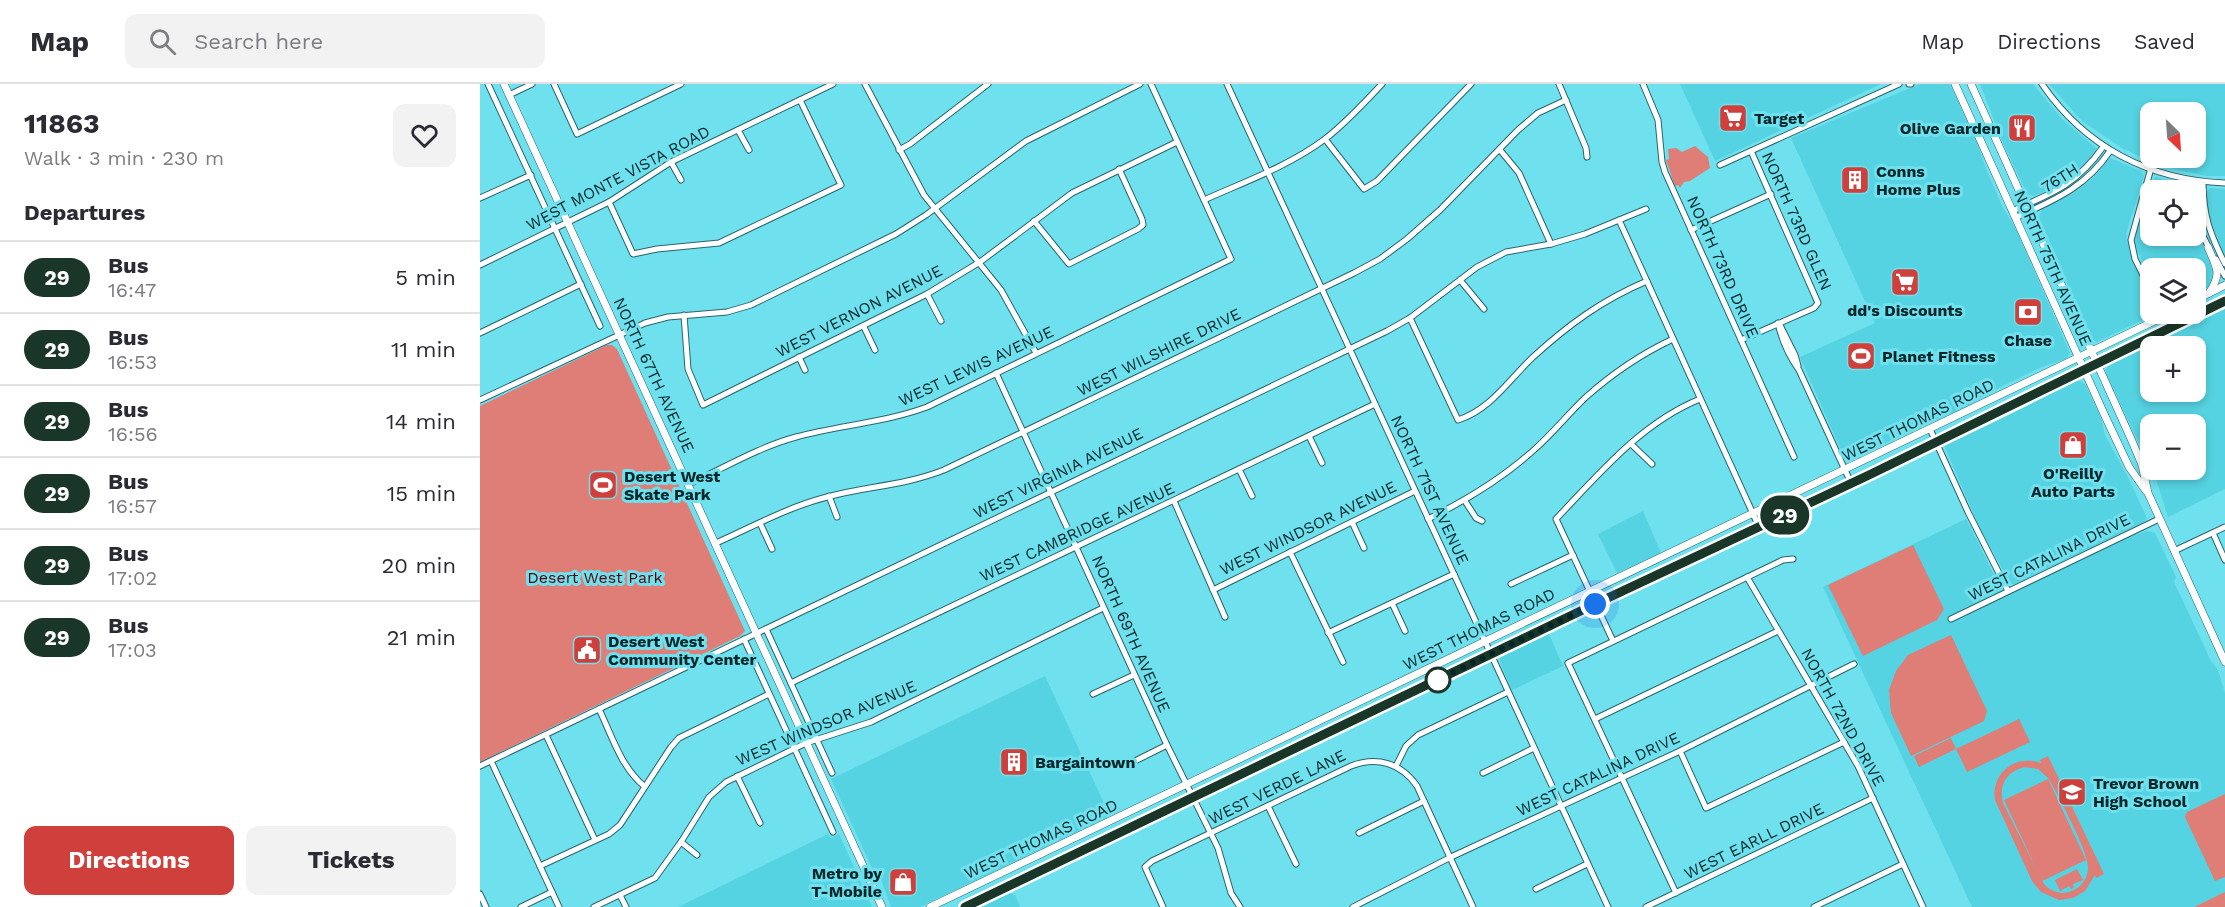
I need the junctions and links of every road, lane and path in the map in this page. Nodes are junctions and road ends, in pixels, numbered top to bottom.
1 (489, 84) edge
2 (504, 84) edge
3 (532, 84) edge
4 (554, 84) edge
5 (681, 84) edge
6 (833, 84) edge
7 (865, 84) edge
8 (988, 84) edge
9 (1140, 84) edge
10 (1151, 84) edge
11 (1227, 84) edge
12 (1382, 84) edge
13 (1471, 84) edge
14 (1558, 84) edge
15 (1643, 84) edge
16 (1899, 84) edge
17 (1955, 84) edge
18 (1971, 84) edge
19 (2042, 84) edge
20 (509, 95) junction
21 (800, 100) junction
22 (1566, 100) junction
23 (738, 130) junction
24 (1325, 139) junction
25 (1177, 142) junction
26 (2103, 147) junction
27 (748, 150) dead end
28 (899, 150) junction
29 (1500, 150) junction
30 (2110, 150) junction
31 (1751, 151) junction
32 (1587, 157) dead end
33 (671, 162) junction
34 (2140, 163) edge
35 (1720, 165) dead end
36 (2151, 168) joint
37 (1119, 169) junction
38 (1267, 171) junction
39 (531, 175) junction
40 (681, 180) dead end
41 (2196, 180) edge
42 (2206, 181) edge
43 (2225, 183) edge
44 (1771, 194) junction
45 (480, 198) edge
46 (1204, 200) junction
47 (609, 202) junction
48 (2027, 208) junction
49 (934, 209) junction
50 (1646, 209) dead end
51 (2013, 214) junction
52 (2206, 219) edge
53 (1619, 220) junction
54 (1034, 221) junction
55 (568, 223) junction
56 (555, 229) junction
57 (1691, 230) junction
58 (2206, 242) edge
59 (1551, 244) junction
60 (2208, 247) junction
61 (980, 262) junction
62 (2225, 264) edge
63 (480, 265) edge
64 (2140, 269) edge
65 (2225, 276) edge
66 (1460, 280) junction
67 (1647, 280) junction
68 (581, 284) junction
69 (2225, 285) edge
70 (1322, 289) junction
71 (2209, 293) junction
72 (927, 294) junction
73 (2206, 295) edge
74 (2225, 301) edge
75 (1484, 309) dead end
76 (684, 315) junction
77 (1410, 318) junction
78 (941, 321) dead end
79 (1778, 323) junction
80 (2146, 324) edge
81 (600, 327) dead end
82 (864, 327) junction
83 (480, 333) edge
84 (620, 334) junction
85 (1673, 339) junction
86 (1741, 340) junction
87 (1350, 349) junction
88 (875, 350) dead end
89 (2092, 352) junction
90 (1036, 353) junction
91 (799, 357) junction
92 (2079, 358) junction
93 (2097, 364) junction
94 (805, 370) dead end
95 (2084, 371) junction
96 (996, 373) junction
97 (1700, 399) junction
98 (480, 400) edge
99 (1375, 404) junction
100 (1930, 429) junction
101 (1024, 432) junction
102 (1309, 436) junction
103 (1936, 442) junction
104 (1631, 444) junction
105 (1794, 457) dead end
106 (1322, 463) dead end
107 (1652, 464) dead end
108 (1239, 469) junction
109 (1845, 470) junction
110 (1851, 483) junction
111 (689, 484) junction
112 (1052, 491) junction
113 (1415, 491) junction
114 (2148, 493) junction
115 (829, 496) junction
116 (1252, 496) dead end
117 (1174, 501) junction
118 (1465, 501) junction
119 (1752, 514) junction
120 (837, 517) dead end
121 (1428, 519) junction
122 (2159, 519) junction
123 (1482, 521) dead end
124 (1352, 522) junction
125 (760, 524) junction
126 (1759, 527) junction
127 (2225, 527) edge
128 (2213, 533) junction
129 (716, 543) junction
130 (1077, 547) junction
131 (1364, 548) dead end
132 (772, 549) dead end
133 (2174, 551) junction
134 (1290, 552) junction
135 (1573, 555) junction
136 (1793, 559) dead end
137 (2225, 560) edge
138 (1454, 574) junction
139 (1747, 577) junction
140 (1510, 584) dead end
141 (1213, 590) junction
142 (1590, 591) junction
143 (2008, 591) junction
144 (1392, 603) junction
145 (1595, 604) junction
146 (1103, 608) junction
147 (1224, 617) dead end
148 (1951, 619) dead end
149 (766, 628) junction
150 (1405, 631) dead end
151 (1778, 631) junction
152 (756, 633) junction
153 (1328, 633) junction
154 (744, 639) junction
155 (1613, 641) junction
156 (1485, 642) junction
157 (1491, 654) junction
158 (1343, 662) dead end
159 (2225, 662) edge
160 (1854, 664) dead end
161 (1134, 675) junction
162 (791, 683) junction
163 (1812, 687) junction
164 (1508, 692) junction
165 (769, 694) junction
166 (1093, 694) dead end
167 (599, 709) junction
168 (1595, 719) junction
169 (1321, 720) junction
170 (1327, 733) junction
171 (546, 735) junction
172 (816, 739) junction
173 (1844, 742) junction
174 (806, 743) junction
175 (1167, 746) junction
176 (1534, 748) junction
177 (794, 749) junction
178 (1680, 751) junction
179 (491, 761) junction
180 (480, 766) edge
181 (1125, 766) dead end
182 (1396, 766) junction
183 (1224, 767) junction
184 (832, 773) dead end
185 (1483, 773) dead end
186 (738, 776) junction
187 (1622, 777) junction
188 (1229, 780) junction
189 (1187, 785) junction
190 (644, 786) junction
191 (1193, 797) junction
192 (1873, 798) junction
193 (1424, 801) junction
194 (1268, 806) junction
195 (1561, 806) junction
196 (760, 823) dead end
197 (833, 832) dead end
198 (1359, 833) dead end
199 (1211, 834) junction
200 (595, 840) junction
201 (681, 842) junction
202 (697, 855) dead end
203 (1451, 857) junction
204 (1296, 864) dead end
205 (1587, 864) junction
206 (1903, 864) junction
207 (540, 866) junction
208 (1536, 888) dead end
209 (552, 892) junction
210 (1676, 893) junction
211 (480, 894) edge
212 (620, 895) junction
213 (486, 907) edge
214 (521, 907) edge
215 (559, 907) edge
216 (594, 907) edge
217 (626, 907) edge
218 (882, 907) edge
219 (930, 907) edge
220 (965, 907) edge
221 (1163, 907) edge
222 (1240, 907) edge
223 (1353, 907) edge
224 (1473, 907) edge
225 (1608, 907) edge
226 (1646, 907) edge
227 (1814, 907) edge
228 (1923, 907) edge

1 - 39 street, NORTH 67TH AVENUE
2 - 20 main road, NORTH 67TH AVENUE
3 - 20 street
4 - 5 street
6 - 21 street, WEST MONTE VISTA ROAD
7 - 28 street
8 - 28 street
9 - 49 street
10 - 25 street
11 - 38 street, NORTH 71ST AVENUE
12 - 24 street
13 - 24 street
14 - 22 street
15 - 57 street, NORTH 73RD DRIVE
16 - 31 street
17 - 51 main road, NORTH 75TH AVENUE
18 - 48 main road, NORTH 75TH AVENUE
19 - 26 street
20 - 55 main road, NORTH 67TH AVENUE
21 - 23 street, WEST MONTE VISTA ROAD
21 - 47 street
22 - 29 street, WEST WILSHIRE DRIVE
22 - 32 street
23 - 27 street
23 - 33 street, WEST MONTE VISTA ROAD
24 - 38 street
25 - 37 street, WEST VERNON AVENUE
25 - 46 street
26 - 30 street
26 - 48 street, 76TH
28 - 49 street
29 - 59 street
29 - 70 street, WEST WILSHIRE DRIVE
30 - 34 street
30 - 48 street, 76TH
31 - 35 street
31 - 44 street, NORTH 73RD GLEN
33 - 40 street
33 - 47 street, WEST MONTE VISTA ROAD
36 - 41 street
36 - 64 street
37 - 54 street, WEST VERNON AVENUE
37 - 54 street
38 - 46 street
38 - 70 street, NORTH 71ST AVENUE
39 - 45 street
39 - 56 street, NORTH 67TH AVENUE
42 - 43 street
44 - 57 street
44 - 79 street, NORTH 73RD GLEN
46 - 90 street, WEST LEWIS AVENUE
47 - 55 street, WEST MONTE VISTA ROAD
48 - 51 street, 76TH
48 - 89 main road, NORTH 75TH AVENUE
49 - 61 street
49 - 76 street
50 - 53 street, WEST VIRGINIA AVENUE
51 - 92 main road, NORTH 75TH AVENUE
52 - 62 street
53 - 59 street, WEST VIRGINIA AVENUE
53 - 67 street
54 - 61 street, WEST VERNON AVENUE
55 - 56 street, WEST MONTE VISTA ROAD
55 - 84 main road, NORTH 67TH AVENUE
56 - 63 street, WEST MONTE VISTA ROAD
56 - 68 street, NORTH 67TH AVENUE
57 - 86 street, NORTH 73RD DRIVE
58 - 60 street
59 - 66 street, WEST VIRGINIA AVENUE
60 - 65 street
60 - 71 main road
61 - 72 street, WEST VERNON AVENUE
61 - 90 street
66 - 75 street
66 - 77 street, WEST VIRGINIA AVENUE
67 - 77 street
67 - 85 street
68 - 81 street, NORTH 67TH AVENUE
68 - 83 street
69 - 71 main road
70 - 87 street, NORTH 71ST AVENUE
70 - 101 street, WEST WILSHIRE DRIVE
71 - 73 main road
72 - 78 street
72 - 82 street, WEST VERNON AVENUE
74 - 93 main road, WEST THOMAS ROAD
76 - 84 street
76 - 91 street, WEST VERNON AVENUE
77 - 87 street, WEST VIRGINIA AVENUE
79 - 86 street
79 - 109 street
80 - 89 main road, WEST THOMAS ROAD
82 - 88 street
82 - 91 street, WEST VERNON AVENUE
84 - 98 street
84 - 111 main road, NORTH 67TH AVENUE
85 - 97 street
85 - 118 street
86 - 105 street, NORTH 73RD DRIVE
87 - 99 street, NORTH 71ST AVENUE
87 - 112 street, WEST VIRGINIA AVENUE
89 - 92 main road, WEST THOMAS ROAD
89 - 93 main road, NORTH 75TH AVENUE
90 - 96 street, WEST LEWIS AVENUE
91 - 94 street
92 - 95 main road, NORTH 75TH AVENUE
92 - 100 main road, WEST THOMAS ROAD
93 - 95 main road, WEST THOMAS ROAD
93 - 114 main road, NORTH 75TH AVENUE
95 - 103 main road, WEST THOMAS ROAD
95 - 114 main road, NORTH 75TH AVENUE
96 - 101 street, NORTH 69TH AVENUE
96 - 111 street, WEST LEWIS AVENUE
97 - 104 street
97 - 119 street
99 - 102 street, WEST CAMBRIDGE AVENUE
99 - 113 street, NORTH 71ST AVENUE
100 - 103 street
100 - 109 main road, WEST THOMAS ROAD
101 - 112 street, NORTH 69TH AVENUE
101 - 115 street, WEST WILSHIRE DRIVE
102 - 106 street
102 - 108 street, WEST CAMBRIDGE AVENUE
103 - 110 main road, WEST THOMAS ROAD
103 - 143 street
104 - 107 street
104 - 135 street
108 - 116 street
108 - 117 street, WEST CAMBRIDGE AVENUE
109 - 110 street
109 - 119 main road, WEST THOMAS ROAD
110 - 126 main road, WEST THOMAS ROAD
111 - 129 main road, NORTH 67TH AVENUE
112 - 130 street, NORTH 69TH AVENUE
112 - 149 street, WEST VIRGINIA AVENUE
113 - 121 street, NORTH 71ST AVENUE
113 - 124 street, WEST WINDSOR AVENUE
114 - 122 main road, NORTH 75TH AVENUE
115 - 120 street
115 - 125 street, WEST WILSHIRE DRIVE
117 - 130 street, WEST CAMBRIDGE AVENUE
117 - 141 street
118 - 121 street
118 - 123 street
119 - 126 street
119 - 142 main road, WEST THOMAS ROAD
121 - 138 street, NORTH 71ST AVENUE
122 - 133 main road, NORTH 75TH AVENUE
122 - 143 street, WEST CATALINA DRIVE
124 - 131 street
124 - 134 street, WEST WINDSOR AVENUE
125 - 129 street, WEST WILSHIRE DRIVE
125 - 132 street
126 - 145 main road, WEST THOMAS ROAD
127 - 128 street
128 - 133 street
128 - 137 street
129 - 152 main road, NORTH 67TH AVENUE
130 - 146 street, NORTH 69TH AVENUE
130 - 162 street, WEST CAMBRIDGE AVENUE
133 - 159 main road, NORTH 75TH AVENUE
134 - 141 street, WEST WINDSOR AVENUE
134 - 153 street
135 - 140 street
135 - 142 street
136 - 139 street
138 - 144 street
138 - 156 street, NORTH 71ST AVENUE
139 - 151 street, NORTH 72ND DRIVE
139 - 155 street
141 - 147 street
142 - 145 street
142 - 156 main road, WEST THOMAS ROAD
143 - 148 street, WEST CATALINA DRIVE
144 - 150 street
144 - 153 street
145 - 155 street
145 - 157 main road, WEST THOMAS ROAD
146 - 161 street, NORTH 69TH AVENUE
146 - 172 street, WEST WINDSOR AVENUE
149 - 152 street, WEST VIRGINIA AVENUE
149 - 162 street
151 - 163 street, NORTH 72ND DRIVE
151 - 168 street
152 - 154 street, WEST VIRGINIA AVENUE
152 - 174 main road, NORTH 67TH AVENUE
153 - 158 street
154 - 165 street
154 - 167 street, WEST VIRGINIA AVENUE
155 - 168 street
156 - 157 street, NORTH 71ST AVENUE
156 - 169 main road, WEST THOMAS ROAD
157 - 164 street, NORTH 71ST AVENUE
157 - 170 main road, WEST THOMAS ROAD
160 - 163 street, WEST CATALINA DRIVE
161 - 166 street
161 - 175 street, NORTH 69TH AVENUE
162 - 172 street
163 - 173 street, NORTH 72ND DRIVE
163 - 178 street, WEST CATALINA DRIVE
164 - 176 street, NORTH 71ST AVENUE
164 - 182 street
165 - 177 street
165 - 190 street
167 - 171 street, WEST VIRGINIA AVENUE
167 - 190 street
168 - 187 street
169 - 170 main road
169 - 183 main road, WEST THOMAS ROAD
170 - 188 main road, WEST THOMAS ROAD
171 - 179 street, WEST VIRGINIA AVENUE
171 - 200 street
172 - 174 street, WEST WINDSOR AVENUE
172 - 184 street
173 - 178 street
173 - 192 street, NORTH 72ND DRIVE
174 - 177 street, WEST WINDSOR AVENUE
174 - 218 main road, NORTH 67TH AVENUE
175 - 181 street
175 - 189 street, NORTH 69TH AVENUE
176 - 185 street
176 - 195 street, NORTH 71ST AVENUE
177 - 186 street, WEST WINDSOR AVENUE
177 - 197 street
178 - 187 street, WEST CATALINA DRIVE
179 - 180 street, WEST VIRGINIA AVENUE
179 - 207 street
182 - 193 street
182 - 194 street, WEST VERDE LANE
183 - 188 main road
183 - 189 main road, WEST THOMAS ROAD
186 - 196 street
186 - 201 street, WEST WINDSOR AVENUE
187 - 195 street, WEST CATALINA DRIVE
187 - 210 street
188 - 191 main road, WEST THOMAS ROAD
189 - 191 street, NORTH 69TH AVENUE
189 - 219 main road, WEST THOMAS ROAD
190 - 200 street
191 - 199 street, NORTH 69TH AVENUE
191 - 220 main road, WEST THOMAS ROAD
192 - 206 street, NORTH 72ND DRIVE
192 - 210 street, WEST EARLL DRIVE
193 - 198 street
193 - 203 street
194 - 199 street, WEST VERDE LANE
194 - 204 street
195 - 203 street, WEST CATALINA DRIVE
195 - 205 street, NORTH 71ST AVENUE
199 - 221 street, WEST VERDE LANE
199 - 222 street, NORTH 69TH AVENUE
200 - 207 street
201 - 202 street
201 - 212 street, WEST WINDSOR AVENUE
203 - 223 street, WEST CATALINA DRIVE
203 - 224 street
205 - 208 street
205 - 225 street, NORTH 71ST AVENUE
206 - 227 street
206 - 228 street, NORTH 72ND DRIVE
207 - 209 street
209 - 214 street
209 - 215 street
210 - 226 street, WEST EARLL DRIVE
211 - 213 street
212 - 216 street, WEST WINDSOR AVENUE
212 - 217 street

